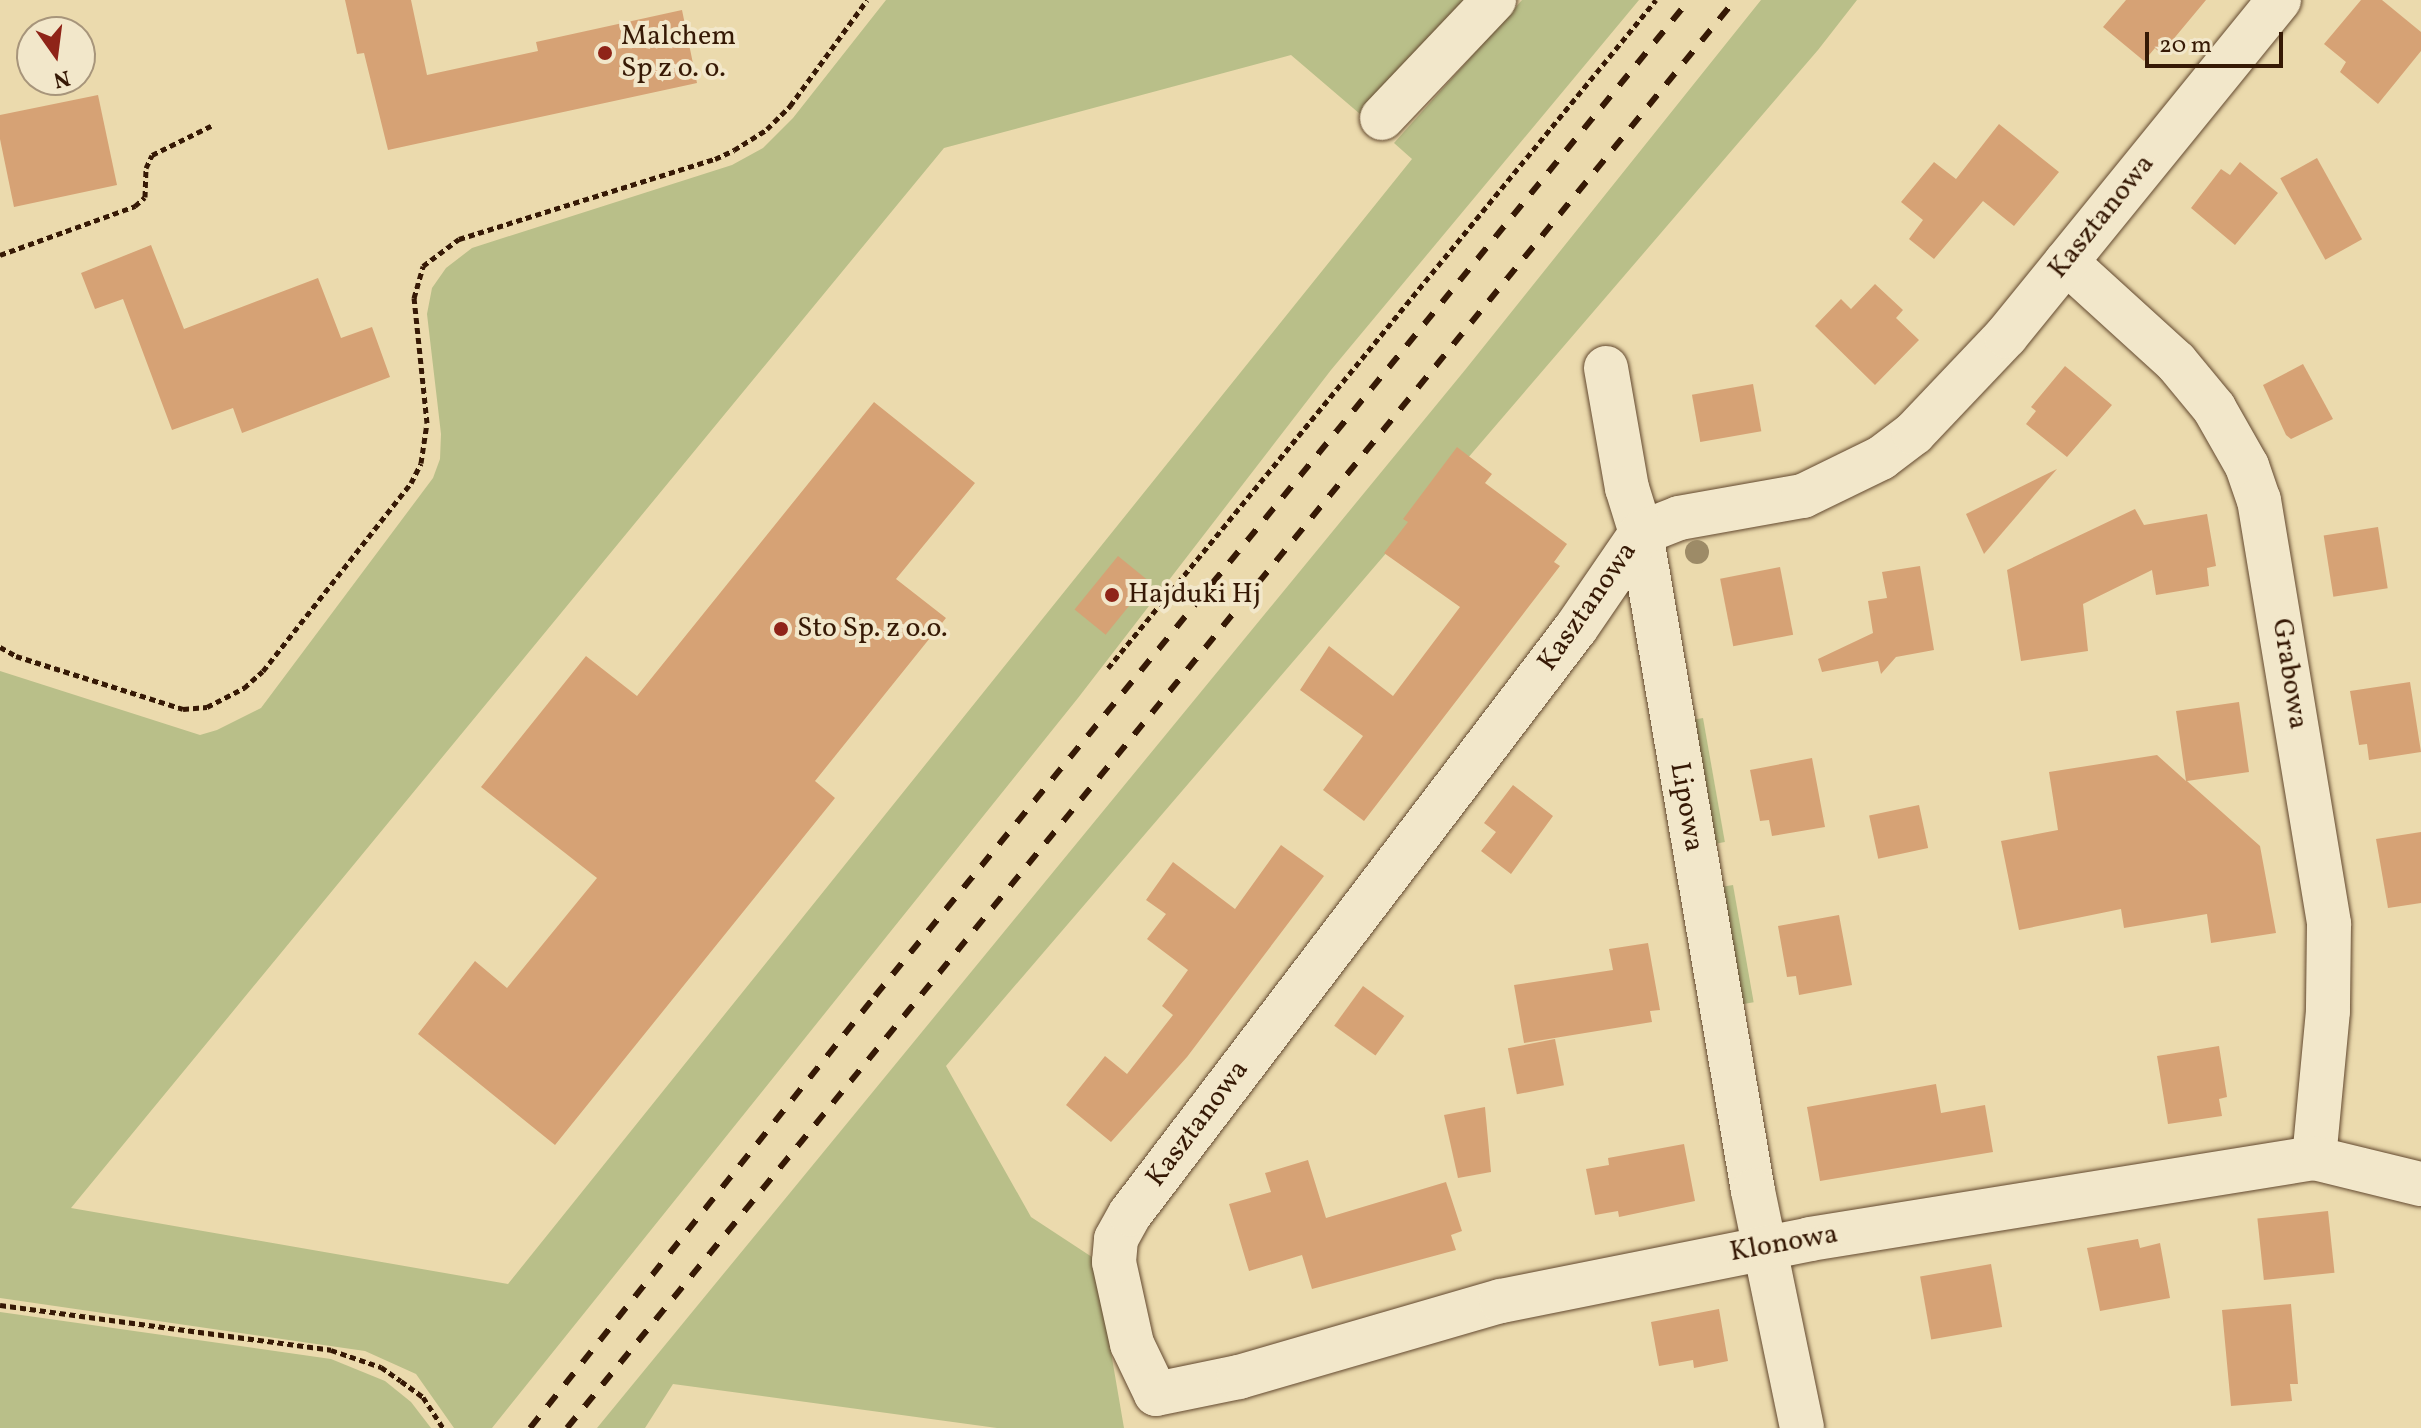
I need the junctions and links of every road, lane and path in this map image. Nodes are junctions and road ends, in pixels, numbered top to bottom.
1 (867, 0) edge
2 (1494, 0) edge
3 (1656, 0) edge
4 (2279, 0) edge
5 (1382, 118) dead end
6 (211, 126) dead end
7 (0, 255) edge
8 (2066, 262) junction
9 (1606, 368) dead end
10 (1641, 533) junction
11 (0, 647) edge
12 (1108, 668) dead end
13 (2314, 1158) junction
14 (2421, 1184) edge
15 (1764, 1247) junction
16 (0, 1305) edge
17 (1154, 1411) edge
18 (443, 1428) edge
19 (1802, 1428) edge

1 - 11 path
2 - 5 street
3 - 12 path
4 - 8 street, Kasztanowa
6 - 7 path
8 - 10 street, Kasztanowa
8 - 13 street, Grabowa
9 - 10 street, Lipowa
10 - 15 street, Lipowa
10 - 17 street, Kasztanowa
13 - 14 street, Klonowa
13 - 15 street, Klonowa
15 - 17 street, Klonowa
15 - 19 street, Lipowa
16 - 18 path

